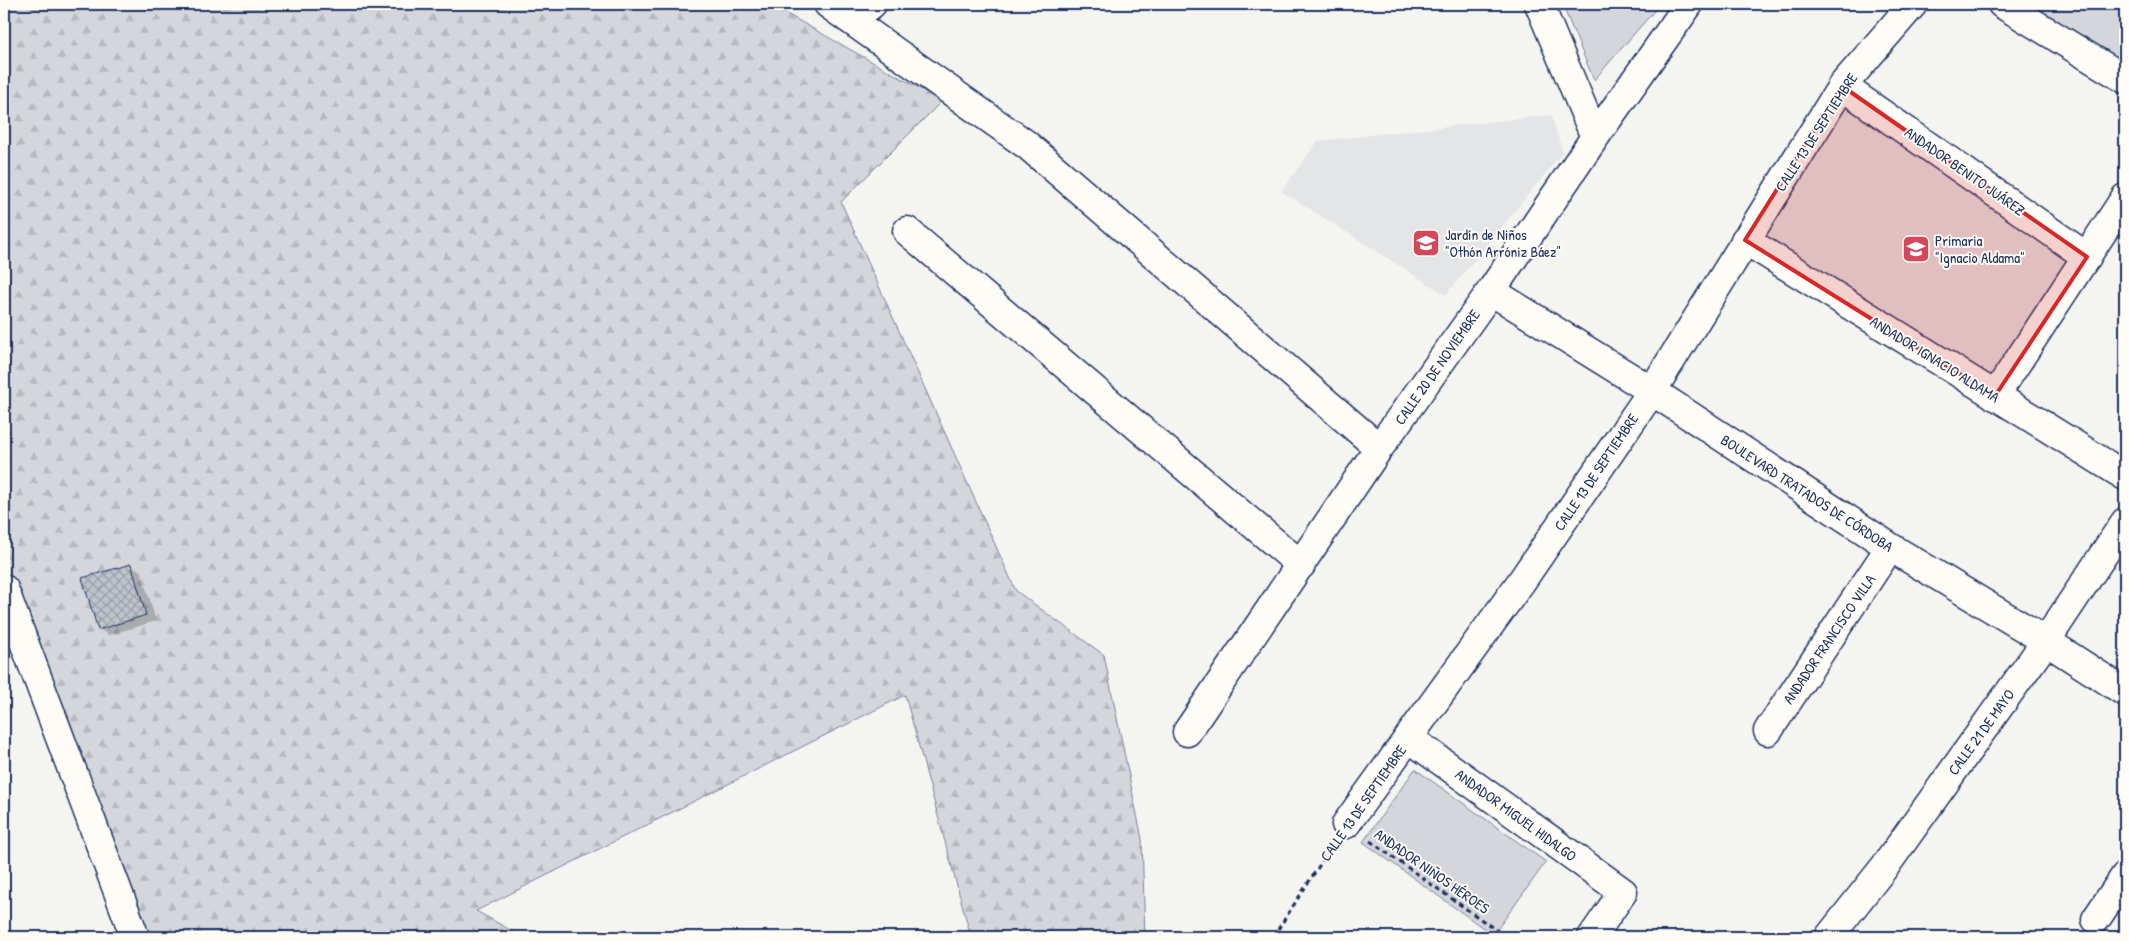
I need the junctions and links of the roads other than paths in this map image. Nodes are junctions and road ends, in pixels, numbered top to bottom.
1 (828, 4) edge
2 (1539, 4) edge
3 (1689, 4) edge
4 (1913, 4) edge
5 (2002, 4) edge
6 (862, 12) edge
7 (2125, 80) edge
8 (1842, 86) junction
9 (1595, 137) junction
10 (2125, 198) edge
11 (907, 231) dead end
12 (1745, 240) junction
13 (2087, 256) junction
14 (1490, 291) junction
15 (1652, 391) junction
16 (1995, 396) junction
17 (1379, 448) junction
18 (2125, 476) edge
19 (2125, 522) edge
20 (1890, 547) junction
21 (1301, 565) junction
22 (4, 589) edge
23 (2046, 642) junction
24 (2125, 692) edge
25 (1768, 731) dead end
26 (1187, 732) dead end
27 (1409, 738) junction
28 (1346, 824) road end
29 (2125, 876) edge
30 (2096, 919) dead end
31 (135, 937) edge
32 (1592, 937) edge
33 (1829, 937) edge

1 - 6 street
2 - 9 street
3 - 9 street, CALLE 20 DE NOVIEMBRE
4 - 8 street, CALLE 13 DE SEPTIEMBRE
5 - 7 street
6 - 17 street
8 - 12 street, CALLE 13 DE SEPTIEMBRE
8 - 13 street, ANDADOR BENITO JUÁREZ
9 - 14 street, CALLE 20 DE NOVIEMBRE
10 - 13 street
11 - 21 street
12 - 15 street, CALLE 13 DE SEPTIEMBRE
12 - 16 street, ANDADOR IGNACIO ALDAMA
13 - 16 street
14 - 15 street, BOULEVARD TRATADOS DE CÓRDOBA
14 - 17 street, CALLE 20 DE NOVIEMBRE
15 - 20 street, BOULEVARD TRATADOS DE CÓRDOBA
15 - 27 street, CALLE 13 DE SEPTIEMBRE
16 - 18 street, ANDADOR IGNACIO ALDAMA
17 - 21 street, CALLE 20 DE NOVIEMBRE
19 - 23 street, CALLE 21 DE MAYO
20 - 23 street, BOULEVARD TRATADOS DE CÓRDOBA
20 - 25 street, ANDADOR FRANCISCO VILLA
21 - 26 street, CALLE 20 DE NOVIEMBRE
22 - 31 street
23 - 24 street, BOULEVARD TRATADOS DE CÓRDOBA
23 - 33 street, CALLE 21 DE MAYO
27 - 28 street, CALLE 13 DE SEPTIEMBRE
27 - 32 street, ANDADOR MIGUEL HIDALGO
29 - 30 street

